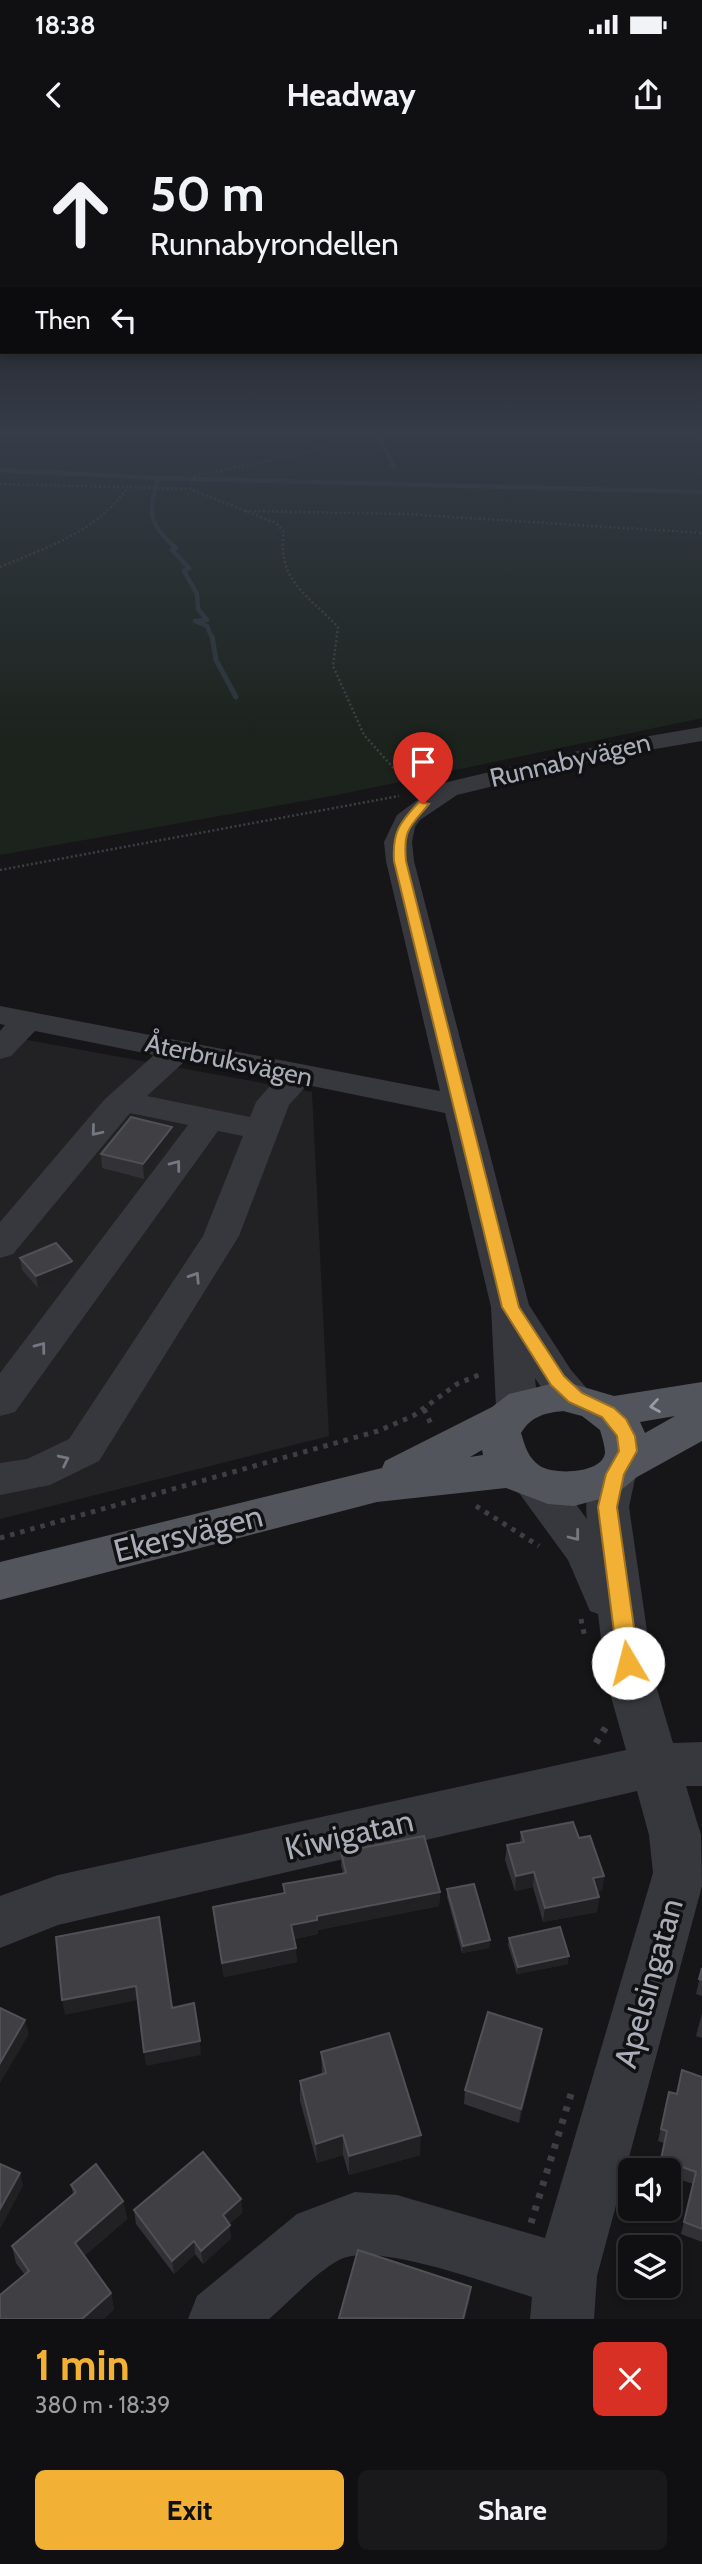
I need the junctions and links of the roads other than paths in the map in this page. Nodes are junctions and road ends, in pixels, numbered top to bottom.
1 (702, 734) edge
2 (14, 1017) edge
3 (0, 1049) edge
4 (179, 1049) junction
5 (299, 1074) junction
6 (122, 1101) junction
7 (458, 1105) junction
8 (210, 1119) junction
9 (262, 1130) junction
10 (0, 1245) edge
11 (510, 1307) junction
12 (512, 1397) junction
13 (702, 1397) edge
14 (0, 1402) edge
15 (592, 1405) junction
16 (702, 1421) edge
17 (451, 1463) junction
18 (619, 1470) junction
19 (524, 1477) junction
20 (0, 1479) edge
21 (0, 1581) edge
22 (607, 1647) junction
23 (658, 1767) edge
24 (0, 1923) edge
25 (551, 2286) edge
26 (220, 2319) edge

1 - 7 street, Runnabyvägen
2 - 3 street
2 - 4 street, Återbruksvägen
4 - 5 street, Återbruksvägen
4 - 6 street
5 - 7 street, Återbruksvägen
5 - 9 street
6 - 8 street
6 -> 10 street
7 - 11 street, Runnabyvägen
8 - 9 street
14 -> 8 street
20 -> 9 street
11 - 12 street, Runnabyvägen
11 - 15 street, Runnabyvägen
12 - 15 main road
12 - 17 main road, Ekersvägen
12 - 19 main road
13 -> 15 main road
15 - 18 main road
16 - 18 main road
17 - 19 main road, Ekersvägen
17 - 21 main road, Ekersvägen
18 - 19 main road
18 - 22 street, Apelsingatan
19 -> 22 street, Apelsingatan
22 - 23 street, Apelsingatan
23 - 24 street, Kiwigatan
23 - 25 street, Apelsingatan
25 - 26 street

